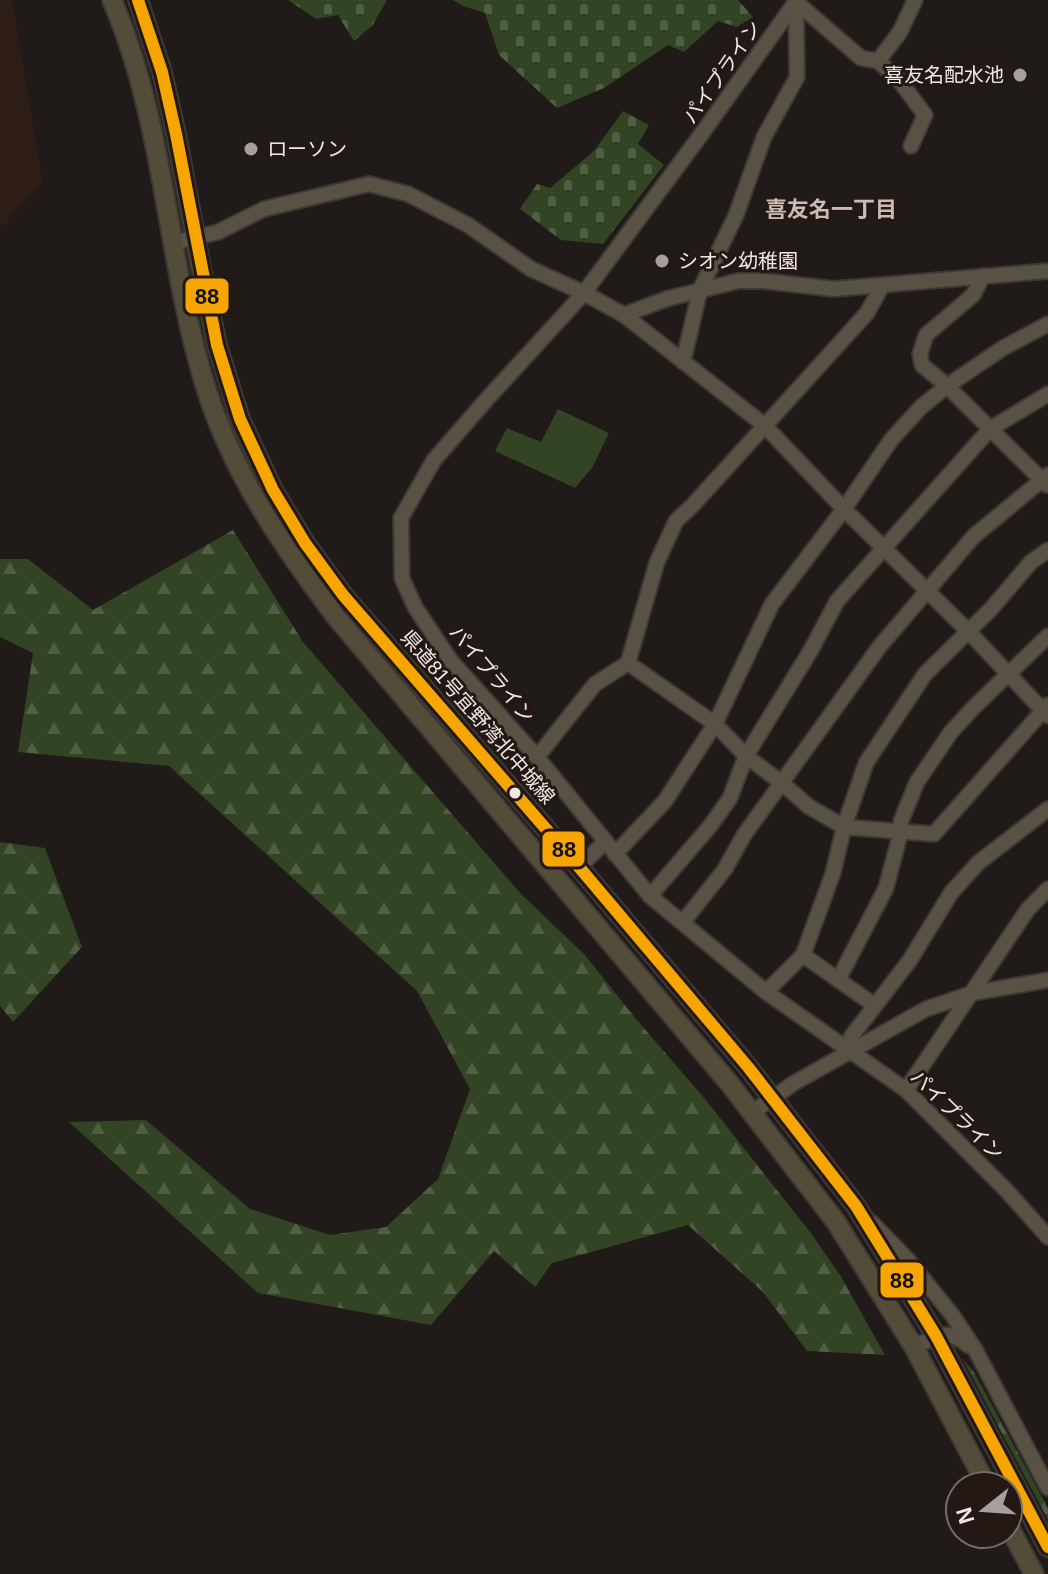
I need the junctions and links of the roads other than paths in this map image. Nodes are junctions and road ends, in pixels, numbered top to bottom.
1 (112, 0) edge
2 (138, 0) edge
3 (915, 0) edge
4 (797, 1) edge
5 (878, 61) junction
6 (911, 146) dead end
7 (196, 238) junction
8 (173, 243) junction
9 (1048, 271) edge
10 (983, 276) junction
11 (882, 286) junction
12 (700, 290) junction
13 (584, 293) junction
14 (624, 315) junction
15 (1048, 324) edge
16 (683, 362) junction
17 (947, 386) junction
18 (1048, 394) edge
19 (764, 425) junction
20 (990, 429) junction
21 (1046, 480) edge
22 (844, 509) junction
23 (884, 548) junction
24 (1048, 550) edge
25 (927, 590) junction
26 (968, 631) junction
27 (1048, 636) edge
28 (628, 663) junction
29 (1009, 676) junction
30 (1046, 711) edge
31 (715, 724) junction
32 (746, 756) junction
33 (537, 757) junction
34 (782, 783) junction
35 (1048, 809) edge
36 (844, 827) junction
37 (901, 831) junction
38 (610, 848) junction
39 (579, 867) junction
40 (1048, 889) edge
41 (650, 896) junction
42 (683, 922) junction
43 (803, 955) junction
44 (838, 980) junction
45 (1048, 980) edge
46 (766, 992) junction
47 (973, 993) junction
48 (874, 1005) junction
49 (850, 1050) junction
50 (906, 1090) junction
51 (771, 1098) junction
52 (753, 1112) junction
53 (856, 1206) junction
54 (1048, 1237) edge
55 (936, 1336) junction
56 (914, 1347) junction
57 (976, 1351) junction
58 (979, 1470) edge
59 (1048, 1488) edge
60 (1048, 1547) edge
61 (1021, 1550) edge
62 (1034, 1574) edge

1 - 8 main road
2 - 7 main road, 県道81号宜野湾北中城線
3 - 5 street
4 - 5 street
4 - 12 street
4 - 13 street, パイプライン
5 - 6 street
7 - 8 street
7 - 13 street
7 - 39 main road, 県道81号宜野湾北中城線
8 - 52 main road
9 - 10 street
10 - 11 street
10 - 17 street
11 - 12 street
11 - 19 street
12 - 14 street
12 - 16 street
13 - 14 street
13 - 33 street, パイプライン
14 - 16 street
15 - 17 street
16 - 19 street
17 - 20 street
17 - 22 street
18 - 20 street
19 - 22 street
19 - 28 street
20 - 21 street
20 - 23 street
21 - 25 street
22 - 23 street
22 - 31 street
23 - 25 street
23 - 32 street
24 - 26 street
25 - 26 street
25 - 34 street
26 - 29 street
26 - 36 street
27 - 29 street
28 - 31 street
28 - 33 street
29 - 30 street
29 - 37 street
30 - 37 street
31 - 32 street
31 - 38 street
32 - 34 street
32 - 41 street
33 - 38 street, パイプライン
34 - 36 street
34 - 42 street
35 - 48 street
36 - 37 street
36 - 43 street
37 - 44 street
38 - 39 street
38 - 41 street, パイプライン
39 - 51 main road, 県道81号宜野湾北中城線
40 - 47 street
41 - 42 street, パイプライン
42 - 46 street, パイプライン
43 - 44 street
43 - 46 street
44 - 48 street
45 - 47 street
46 - 49 street, パイプライン
47 - 49 street
47 - 50 street
48 - 49 street
49 - 50 street, パイプライン
49 - 51 street
50 - 54 street, パイプライン
51 - 52 street
51 - 53 main road, 県道81号宜野湾北中城線
52 - 56 main road
53 - 55 main road, 県道81号宜野湾北中城線
53 - 57 street
55 - 56 street
55 - 57 street
55 - 60 main road, 県道81号宜野湾北中城線
56 - 58 main road
57 - 59 street
61 - 62 main road

